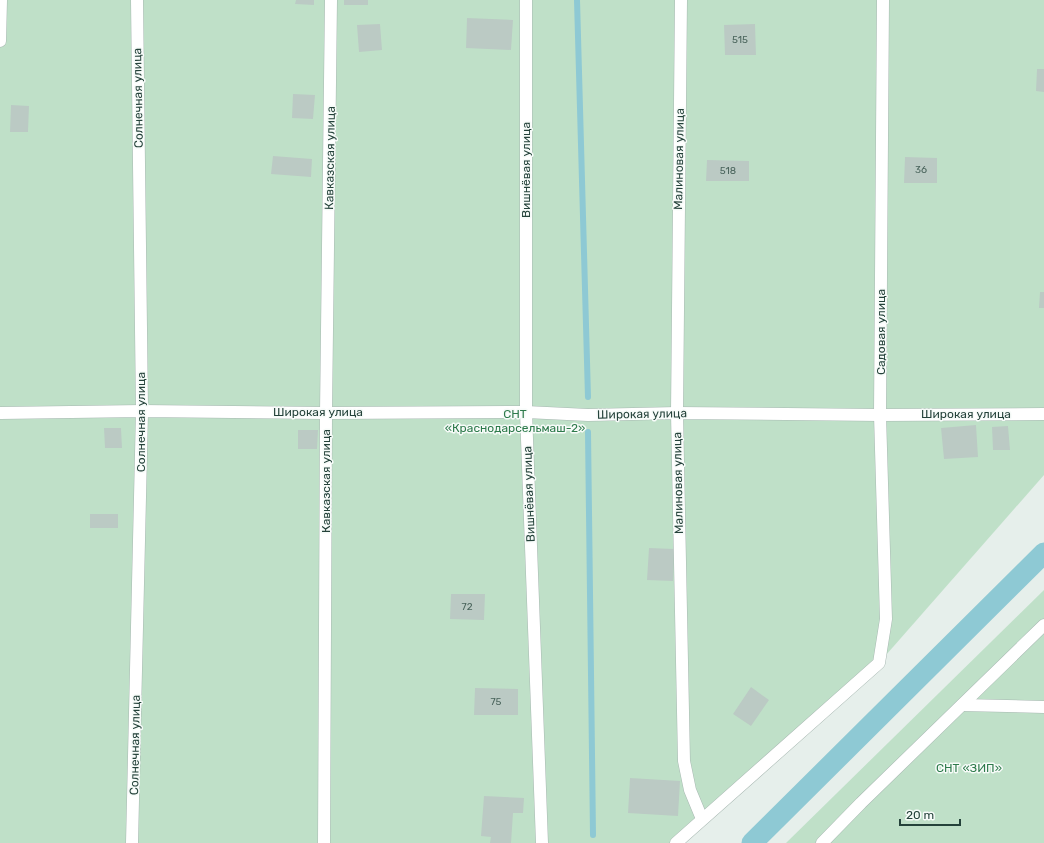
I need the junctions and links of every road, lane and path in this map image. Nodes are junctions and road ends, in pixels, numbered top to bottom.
1 (1, 0) edge
2 (137, 0) edge
3 (331, 0) edge
4 (526, 0) edge
5 (681, 0) edge
6 (883, 0) edge
7 (0, 42) edge
8 (142, 411) junction
9 (326, 412) junction
10 (526, 412) junction
11 (0, 413) edge
12 (677, 413) junction
13 (1044, 414) edge
14 (880, 415) junction
15 (1044, 625) edge
16 (962, 705) junction
17 (1044, 707) edge
18 (702, 819) junction
19 (826, 842) edge
20 (132, 843) edge
21 (324, 843) edge
22 (542, 843) edge
23 (676, 843) edge

1 - 7 street
2 - 8 street, Солнечная улица
3 - 9 street, Кавказская улица
4 - 10 street, Вишнёвая улица
5 - 12 street, Малиновая улица
6 - 14 street, Садовая улица
8 - 9 street, Широкая улица
8 - 11 street, Широкая улица
8 - 20 street, Солнечная улица
9 - 10 street, Широкая улица
9 - 21 street, Кавказская улица
10 - 12 street, Широкая улица
10 - 22 street, Вишнёвая улица
12 - 14 street, Широкая улица
12 - 18 street, Малиновая улица
13 - 14 street, Широкая улица
14 - 18 street, Садовая улица
15 - 16 street
16 - 17 street
16 - 19 street
18 - 23 street

